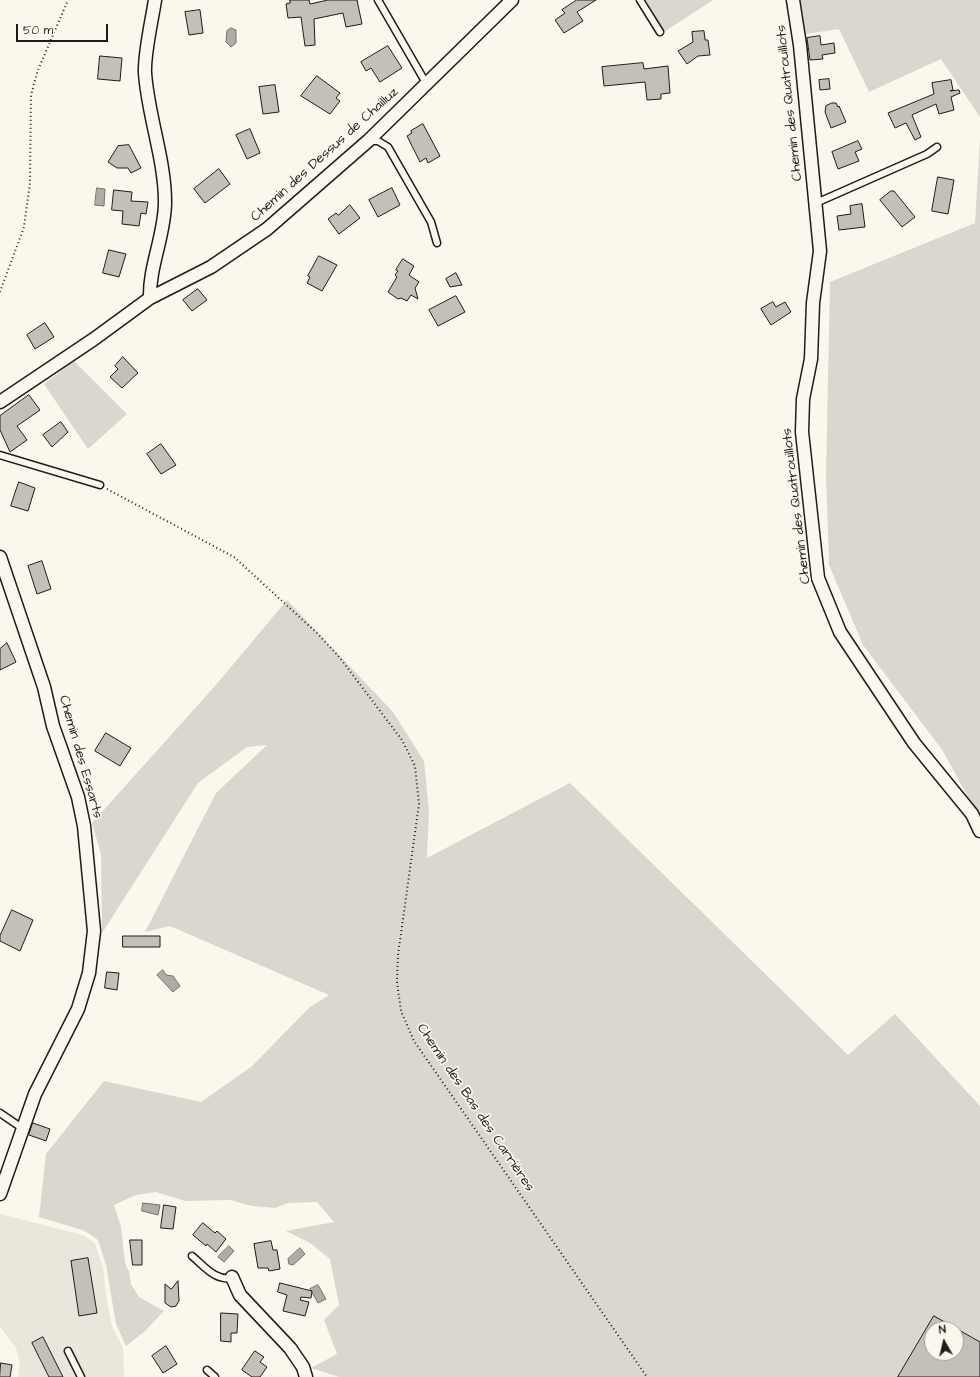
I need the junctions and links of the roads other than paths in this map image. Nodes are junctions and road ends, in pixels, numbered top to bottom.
1 (155, 0) edge
2 (378, 0) edge
3 (512, 0) edge
4 (640, 0) edge
5 (793, 0) edge
6 (660, 32) dead end
7 (426, 83) junction
8 (368, 140) junction
9 (937, 147) dead end
10 (816, 203) junction
11 (437, 243) dead end
12 (150, 298) junction
13 (0, 402) edge
14 (0, 455) edge
15 (100, 485) road end
16 (0, 557) edge
17 (980, 831) edge
18 (0, 1113) edge
19 (22, 1128) junction
20 (0, 1194) edge
21 (192, 1256) dead end
22 (233, 1278) joint
23 (68, 1351) dead end
24 (207, 1370) dead end
25 (81, 1377) edge
26 (215, 1377) edge
27 (306, 1377) edge

1 - 12 street
2 - 7 lane
3 - 7 street, Chemin des Dessus de Chailluz
4 - 6 lane
5 - 10 street, Chemin des Quatrouillots
7 - 8 street, Chemin des Dessus de Chailluz
8 - 11 lane
8 - 12 street, Chemin des Dessus de Chailluz
9 - 10 lane
10 - 17 street, Chemin des Quatrouillots
12 - 13 street, Chemin des Dessus de Chailluz
14 - 15 lane
16 - 19 street, Chemin des Essarts
18 - 19 lane
19 - 20 street, Chemin des Essarts
21 - 22 lane
22 - 27 street
23 - 25 lane
24 - 26 lane

